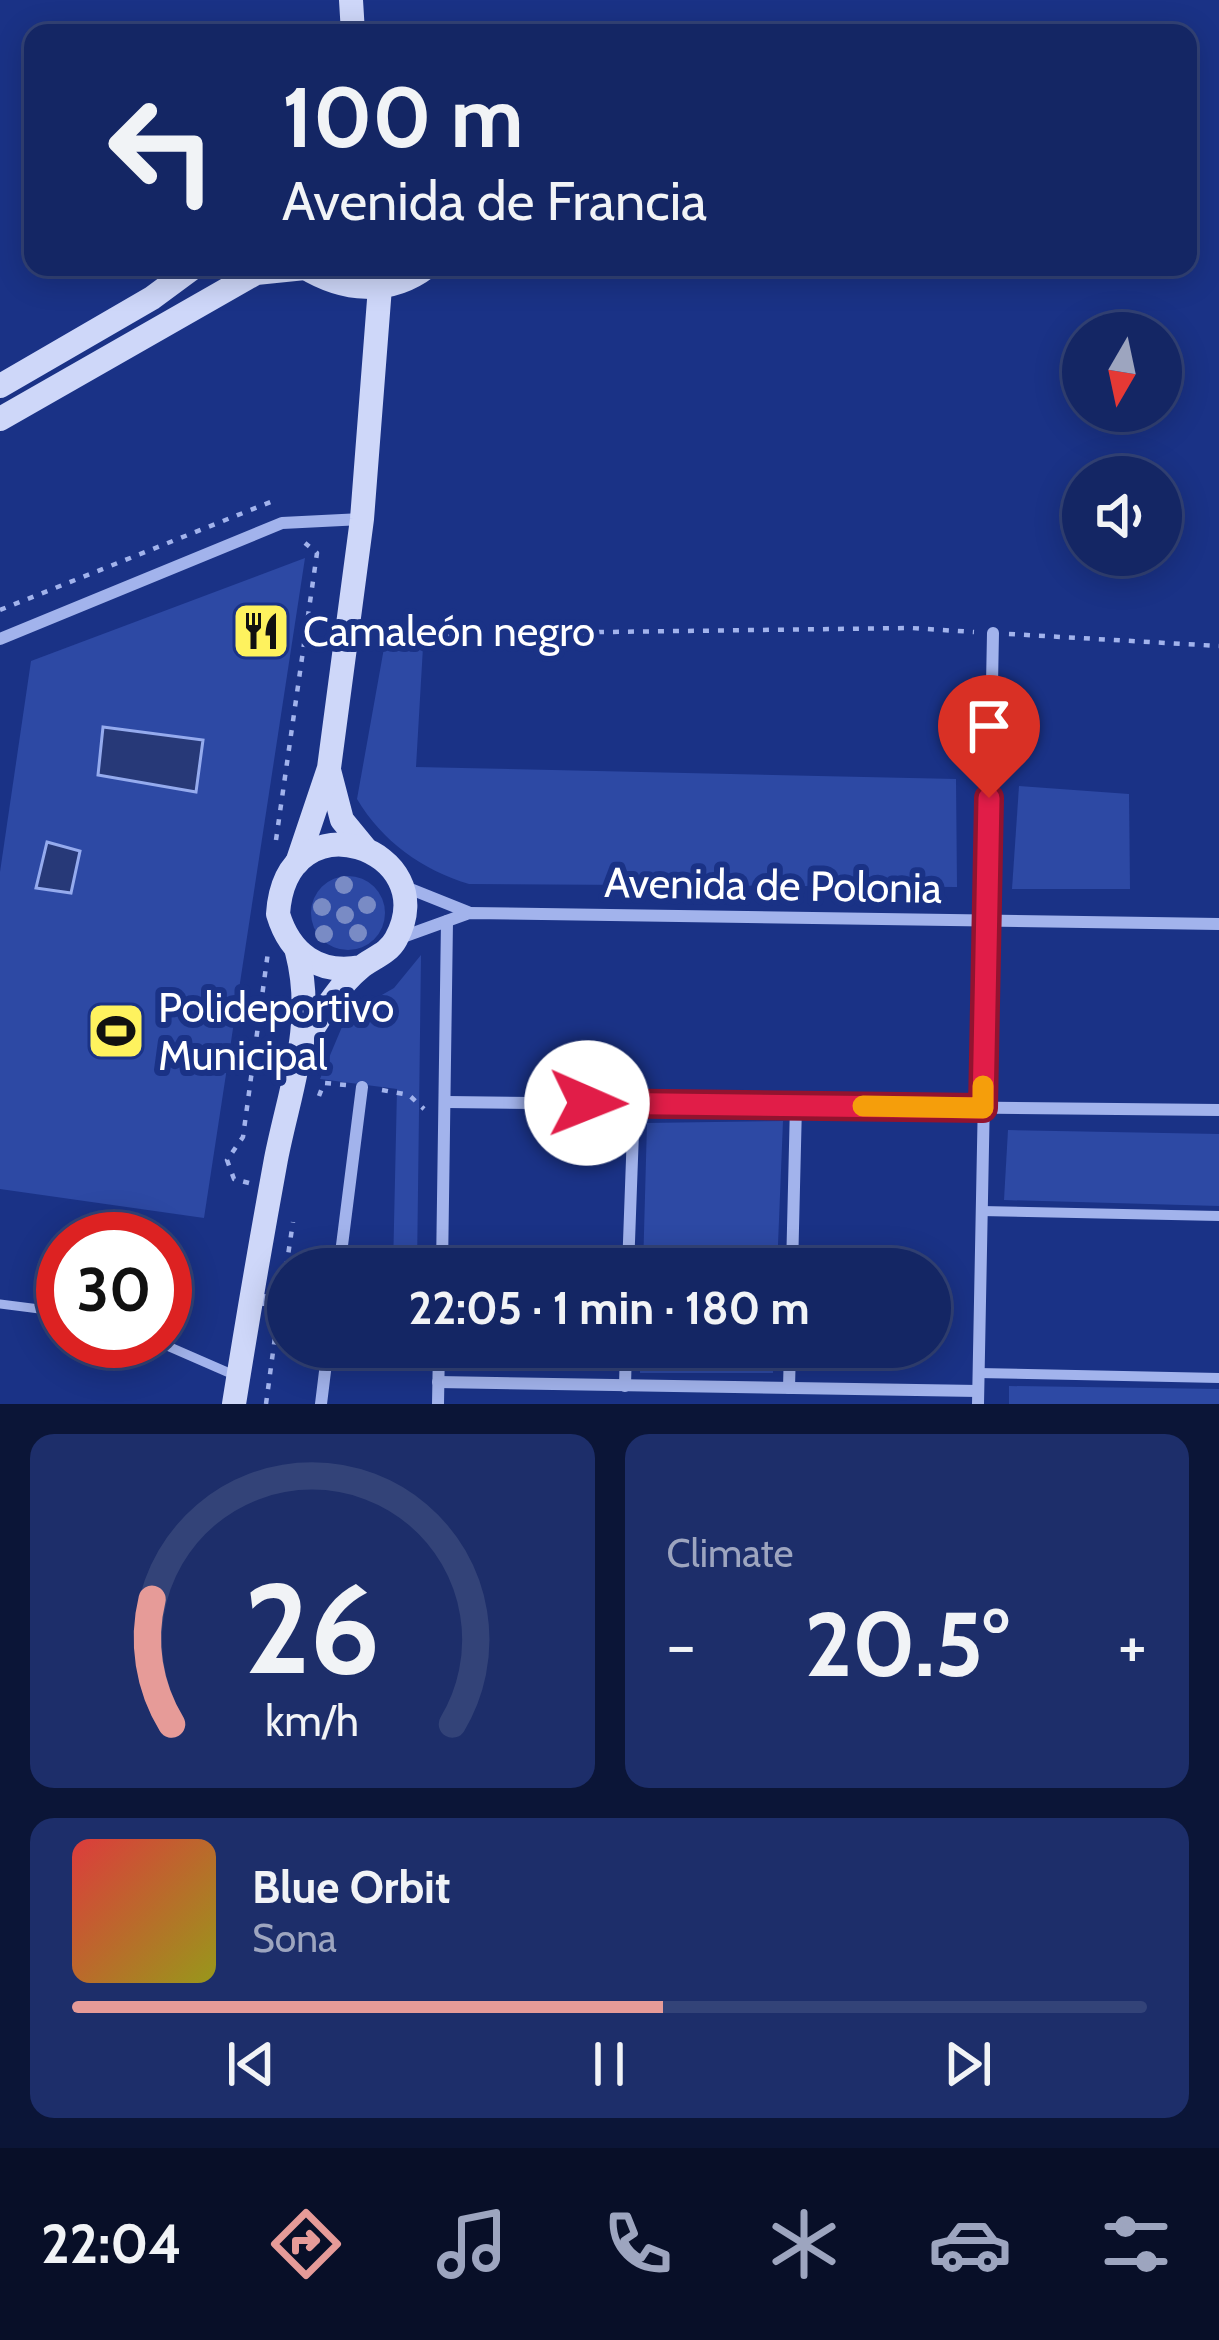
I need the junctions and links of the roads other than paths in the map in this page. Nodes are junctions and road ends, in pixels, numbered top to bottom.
1 (182, 276) edge
2 (251, 276) edge
3 (319, 276) edge
4 (406, 276) edge
5 (380, 287) junction
6 (0, 386) edge
7 (0, 418) edge
8 (362, 519) junction
9 (993, 633) road end
10 (0, 639) edge
11 (329, 768) junction
12 (365, 848) junction
13 (285, 862) junction
14 (400, 884) junction
15 (469, 913) junction
16 (447, 921) junction
17 (986, 922) junction
18 (1219, 924) edge
19 (396, 940) junction
20 (286, 949) junction
21 (362, 967) junction
22 (305, 1041) junction
23 (362, 1087) dead end
24 (447, 1102) junction
25 (634, 1104) junction
26 (796, 1106) junction
27 (983, 1108) junction
28 (1219, 1110) edge
29 (981, 1211) junction
30 (1219, 1216) edge
31 (342, 1248) edge
32 (443, 1248) edge
33 (629, 1248) edge
34 (793, 1248) edge
35 (251, 1299) junction
36 (267, 1300) edge
37 (0, 1304) edge
38 (36, 1309) edge
39 (192, 1356) edge
40 (325, 1368) edge
41 (438, 1368) edge
42 (625, 1368) edge
43 (789, 1368) edge
44 (978, 1372) junction
45 (238, 1376) junction
46 (1219, 1378) edge
47 (438, 1382) junction
48 (625, 1386) junction
49 (789, 1388) junction
50 (978, 1398) edge
51 (234, 1404) edge
52 (321, 1404) edge
53 (438, 1404) edge

1 - 6 main road
2 - 7 main road
3 - 5 main road
4 - 5 main road
5 - 8 main road
8 - 10 street
8 - 11 main road
9 - 17 street
11 - 12 main road
11 - 13 main road
12 - 13 main road
12 - 14 main road
13 - 20 main road
14 - 15 street, Avenida de Polonia
14 - 19 main road
15 - 16 street, Avenida de Polonia
15 - 17 street, Avenida de Polonia
16 - 19 street, Avenida de Polonia
16 - 24 street
17 - 18 street, Avenida de Polonia
17 - 27 street
19 - 21 main road
20 - 21 main road
20 - 22 main road
21 - 22 main road
22 - 35 main road
23 - 31 street
24 - 25 street
24 - 32 street
25 - 26 street
25 - 33 street
26 - 27 street
26 - 34 street
27 - 28 street
27 - 29 street
29 - 30 street
29 - 44 street
35 - 36 street
35 - 45 main road
37 - 38 lane
39 - 45 lane
40 - 52 street
41 - 47 street
42 - 48 street
43 - 49 street
44 - 46 street
44 - 50 street
45 - 51 main road
47 - 48 street
47 - 53 street
48 - 49 street
49 - 50 street

